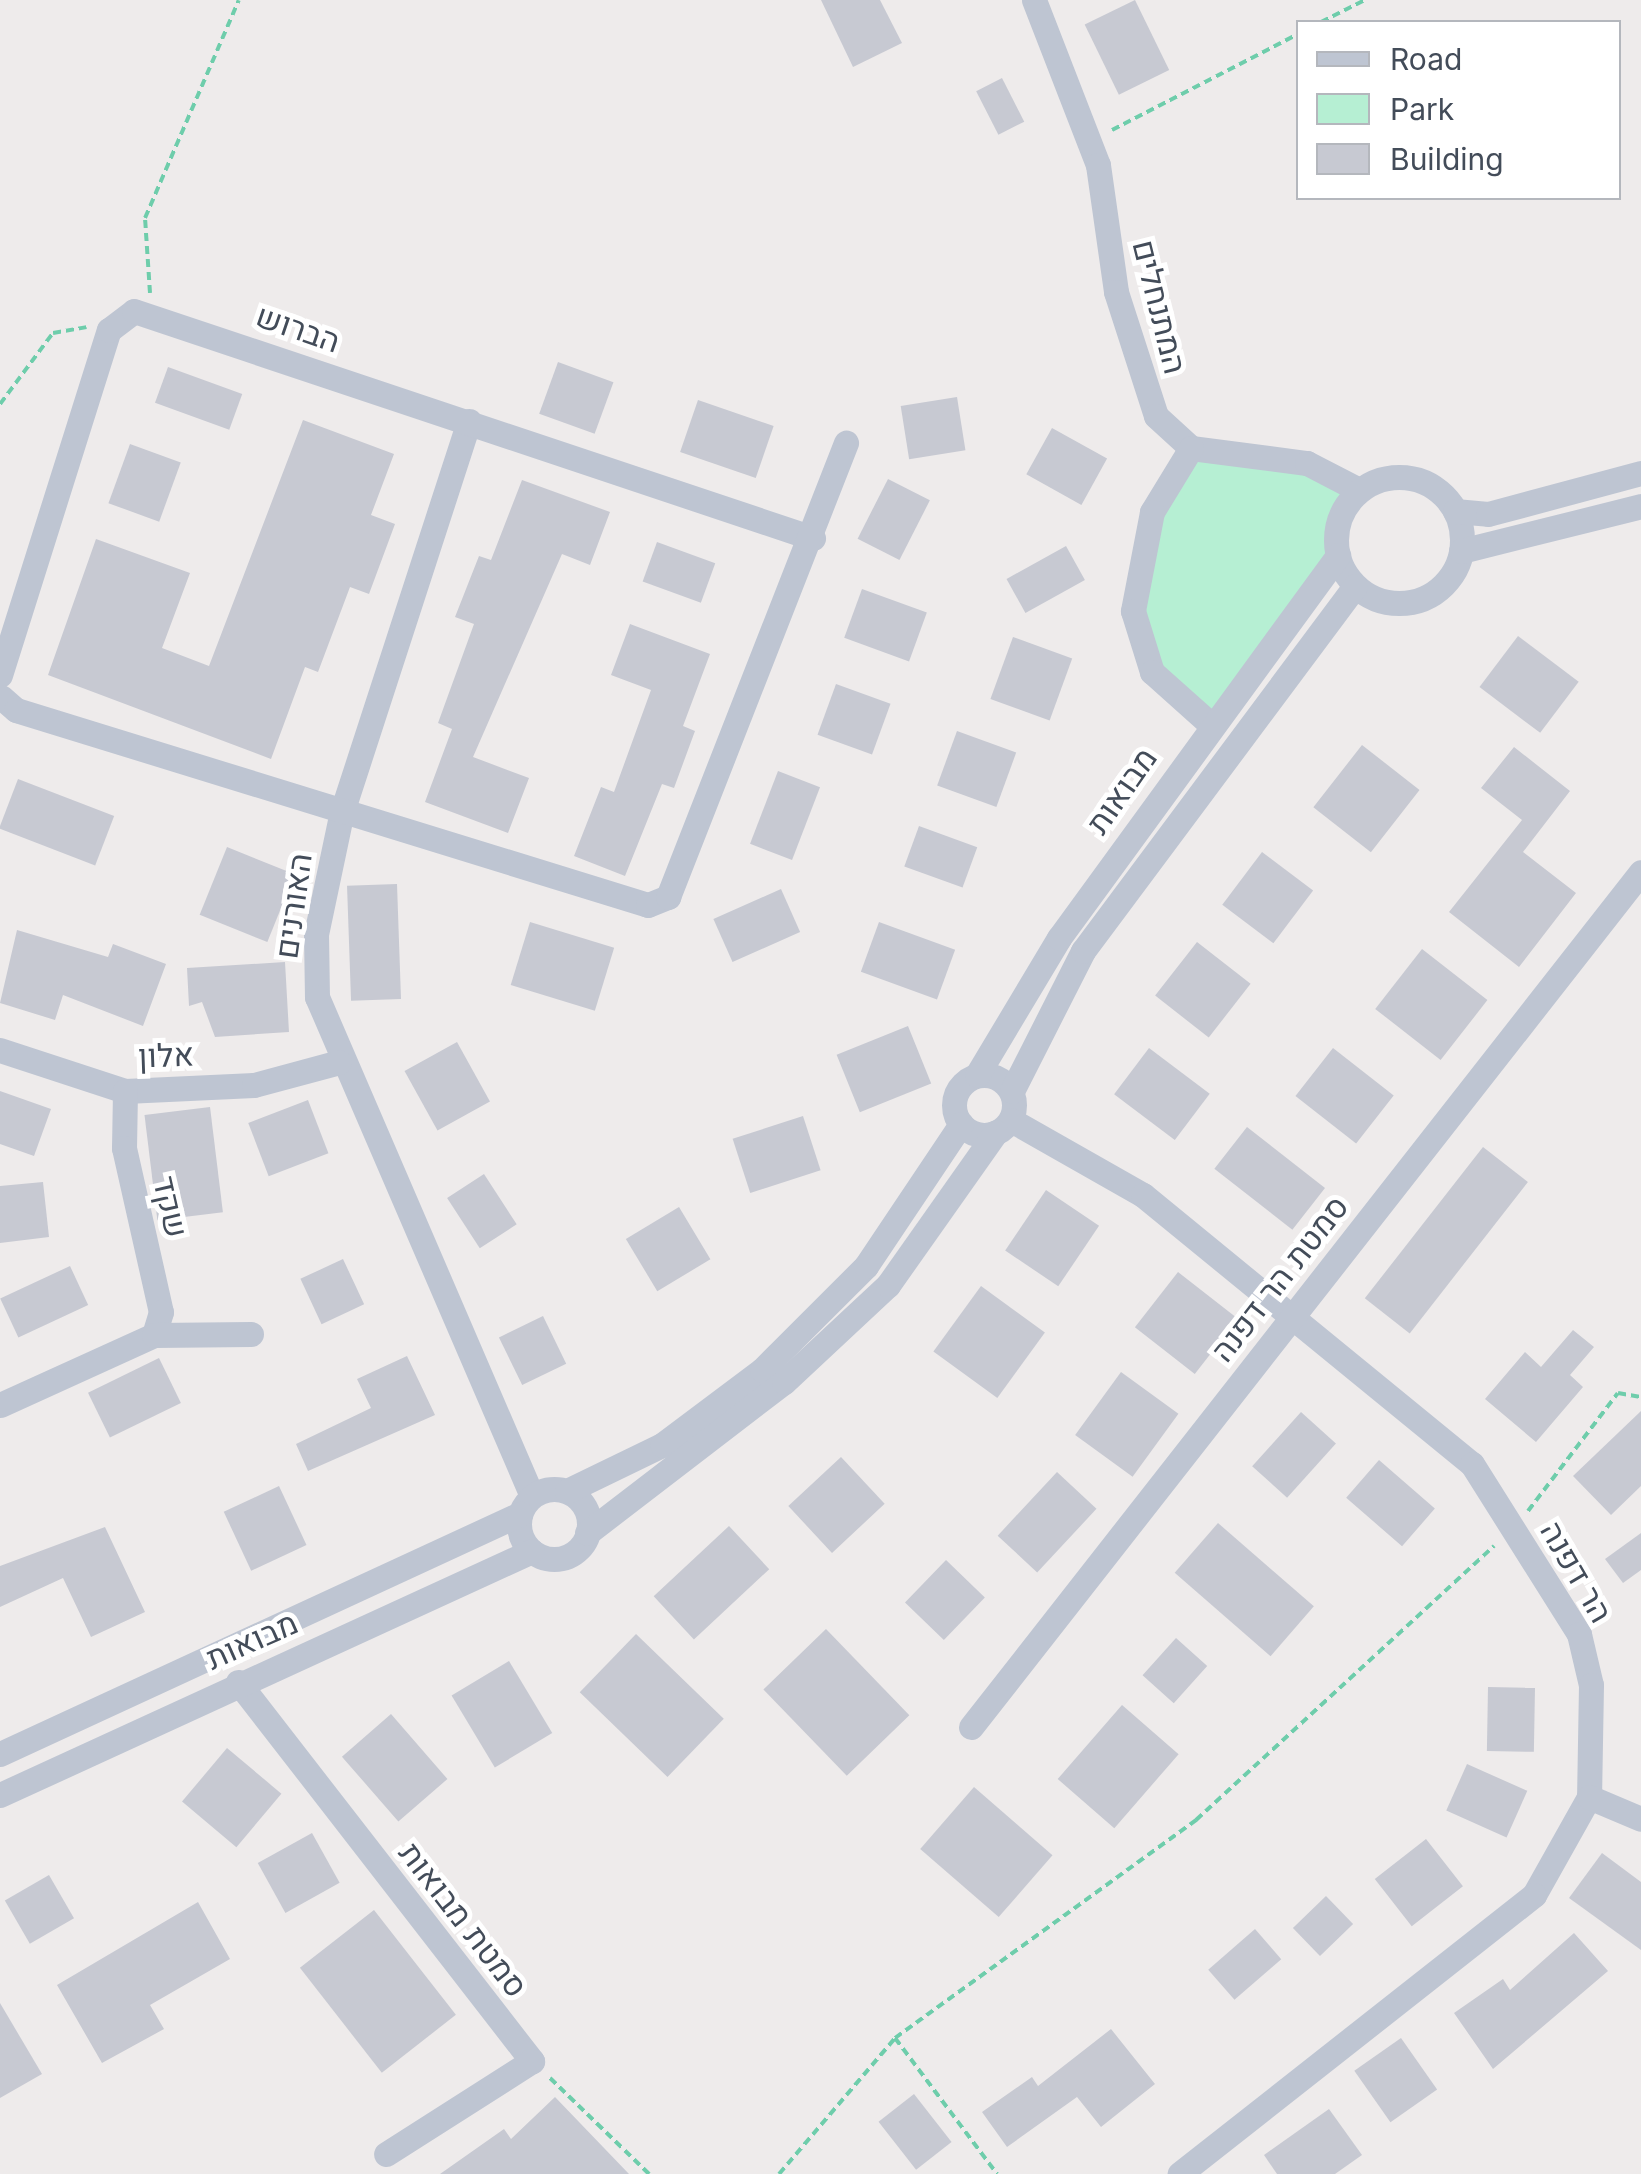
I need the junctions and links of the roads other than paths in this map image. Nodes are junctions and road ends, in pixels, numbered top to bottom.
1 (1034, 0) edge
2 (470, 421) junction
3 (846, 443) dead end
4 (1191, 448) junction
5 (1641, 473) edge
6 (1359, 490) junction
7 (1641, 506) edge
8 (1455, 510) junction
9 (813, 538) junction
10 (1461, 552) junction
11 (1338, 555) junction
12 (1356, 586) junction
13 (0, 675) edge
14 (0, 684) edge
15 (0, 698) edge
16 (1209, 724) junction
17 (342, 811) junction
18 (1641, 872) edge
19 (0, 1050) edge
20 (339, 1062) junction
21 (977, 1075) junction
22 (125, 1091) junction
23 (1012, 1091) junction
24 (960, 1124) junction
25 (1003, 1126) junction
26 (1296, 1312) junction
27 (251, 1334) dead end
28 (154, 1335) junction
29 (0, 1405) edge
30 (567, 1491) junction
31 (526, 1505) junction
32 (588, 1533) junction
33 (532, 1551) junction
34 (238, 1682) junction
35 (970, 1727) dead end
36 (0, 1754) edge
37 (0, 1794) edge
38 (1589, 1797) junction
39 (1641, 1819) edge
40 (386, 2154) dead end
41 (1180, 2174) edge

1 - 4 street, המתנחלים
2 - 9 street, הברוש
2 - 13 street, הברוש
2 - 17 street, האורנים
3 - 9 street
4 - 6 street
4 - 16 street
5 - 8 street
6 - 8 street
6 - 11 street
7 - 10 street
8 - 10 street
9 - 17 street
10 - 12 street
11 - 12 street
11 - 16 street, מבואות
12 - 23 street, מבואות
14 - 15 street
15 - 17 street
16 - 21 street, מבואות
17 - 20 street, האורנים
18 - 26 street, סמטת הר דפנה
19 - 22 street, אלון
20 - 22 street, אלון
20 - 31 street, האורנים
21 - 23 street
21 - 24 street, מבואות
22 - 28 street, שקד
23 - 25 street
24 - 25 street, הר דפנה
24 - 30 street
25 - 26 street, הר דפנה
25 - 32 street
26 - 35 street, סמטת הר דפנה
26 - 38 street, הר דפנה
27 - 28 street
28 - 29 street
30 - 31 street
30 - 32 street
31 - 33 street
31 - 36 street, מבואות
32 - 33 street
33 - 34 street, מבואות
34 - 37 street, מבואות
34 - 40 street, סמטת מבואות
38 - 39 street
38 - 41 street, הר דפנה

